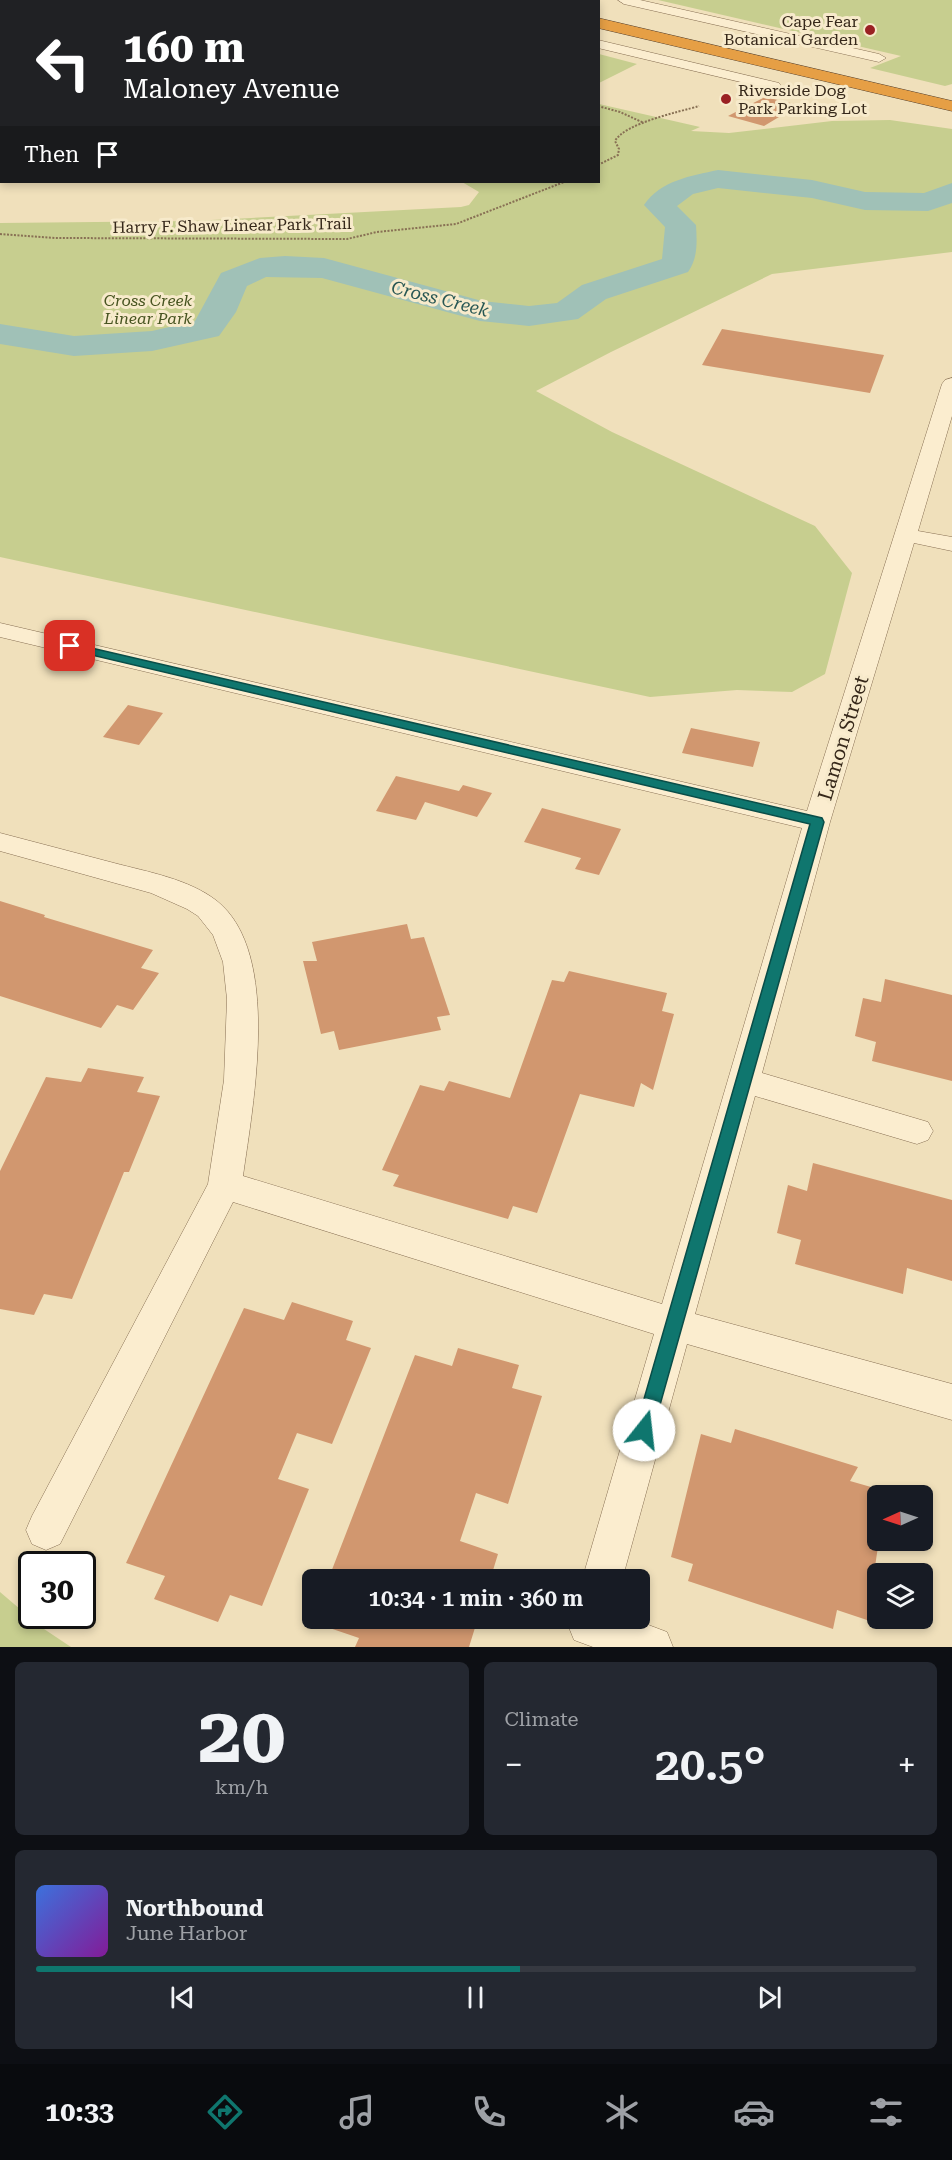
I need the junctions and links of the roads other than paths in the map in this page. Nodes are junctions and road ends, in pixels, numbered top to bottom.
1 (624, 0) edge
2 (600, 14) edge
3 (600, 23) edge
4 (600, 44) edge
5 (879, 58) dead end
6 (878, 84) junction
7 (774, 86) dead end
8 (952, 95) edge
9 (952, 106) edge
10 (952, 384) edge
11 (904, 535) junction
12 (952, 544) edge
13 (0, 630) edge
14 (817, 822) junction
15 (0, 843) edge
16 (744, 1080) junction
17 (916, 1131) dead end
18 (225, 1185) junction
19 (674, 1324) junction
20 (952, 1402) edge
21 (46, 1530) dead end
22 (605, 1569) edge
23 (587, 1630) edge
24 (652, 1647) edge

1 - 5 street
2 - 6 highway
3 - 6 highway
4 - 7 street
6 - 8 highway
6 - 9 highway
10 - 11 street, Lamon Street
11 - 12 street
11 - 14 street, Lamon Street
13 - 14 street
14 - 16 street, Lamon Street
15 - 18 street
16 - 17 street
16 - 19 street, Lamon Street
18 - 19 street
18 - 21 street
19 - 20 street
19 - 22 street, Lamon Street
23 - 24 street

